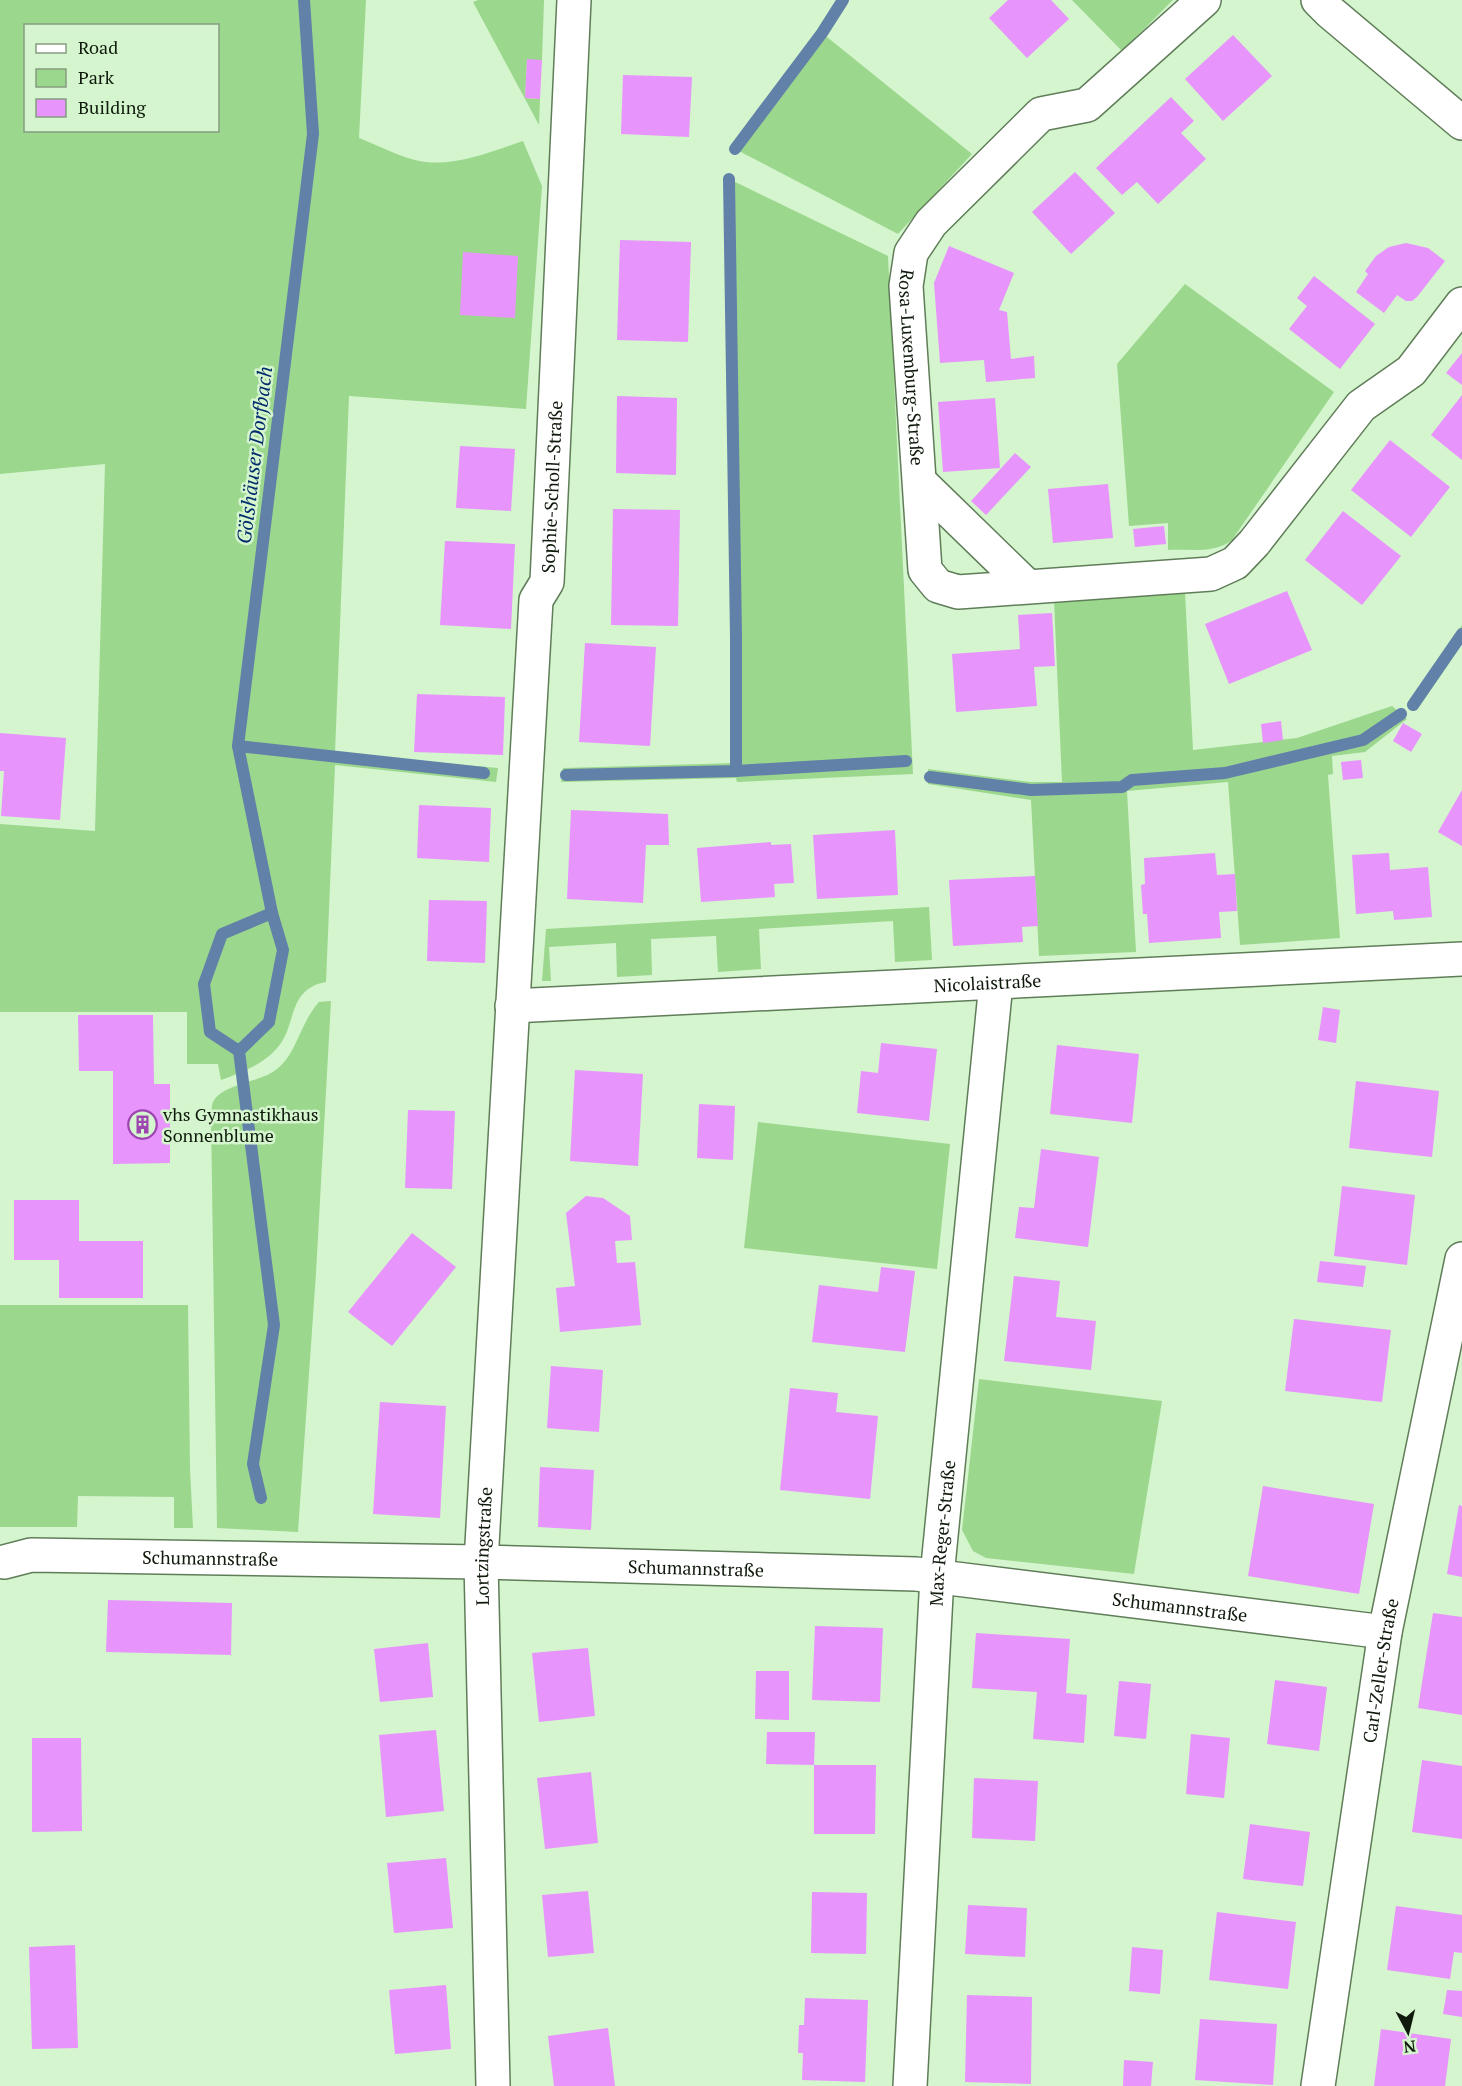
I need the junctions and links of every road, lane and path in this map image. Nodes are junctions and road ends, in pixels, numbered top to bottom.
1 (574, 0) edge
2 (1204, 0) edge
3 (1318, 0) edge
4 (1462, 123) edge
5 (1462, 304) edge
6 (920, 482) junction
7 (1027, 586) junction
8 (1462, 959) edge
9 (996, 983) junction
10 (512, 1006) junction
11 (1462, 1258) edge
12 (481, 1562) junction
13 (1, 1564) edge
14 (937, 1576) junction
15 (1385, 1632) junction
16 (493, 2086) edge
17 (910, 2086) edge
18 (1318, 2086) edge

1 - 10 street, Sophie-Scholl-Straße
2 - 6 street, Rosa-Luxemburg-Straße
3 - 4 street
5 - 7 street, Rosa-Luxemburg-Straße
6 - 7 street, Rosa-Luxemburg-Straße
6 - 7 street, Rosa-Luxemburg-Straße
8 - 9 street, Nicolaistraße
9 - 10 street, Nicolaistraße
9 - 14 street, Max-Reger-Straße
10 - 12 street, Lortzingstraße
11 - 15 street, Carl-Zeller-Straße
12 - 13 street, Schumannstraße
12 - 14 street, Schumannstraße
12 - 16 street, Lortzingstraße
14 - 15 street, Schumannstraße
14 - 17 street, Max-Reger-Straße
15 - 18 street, Carl-Zeller-Straße

